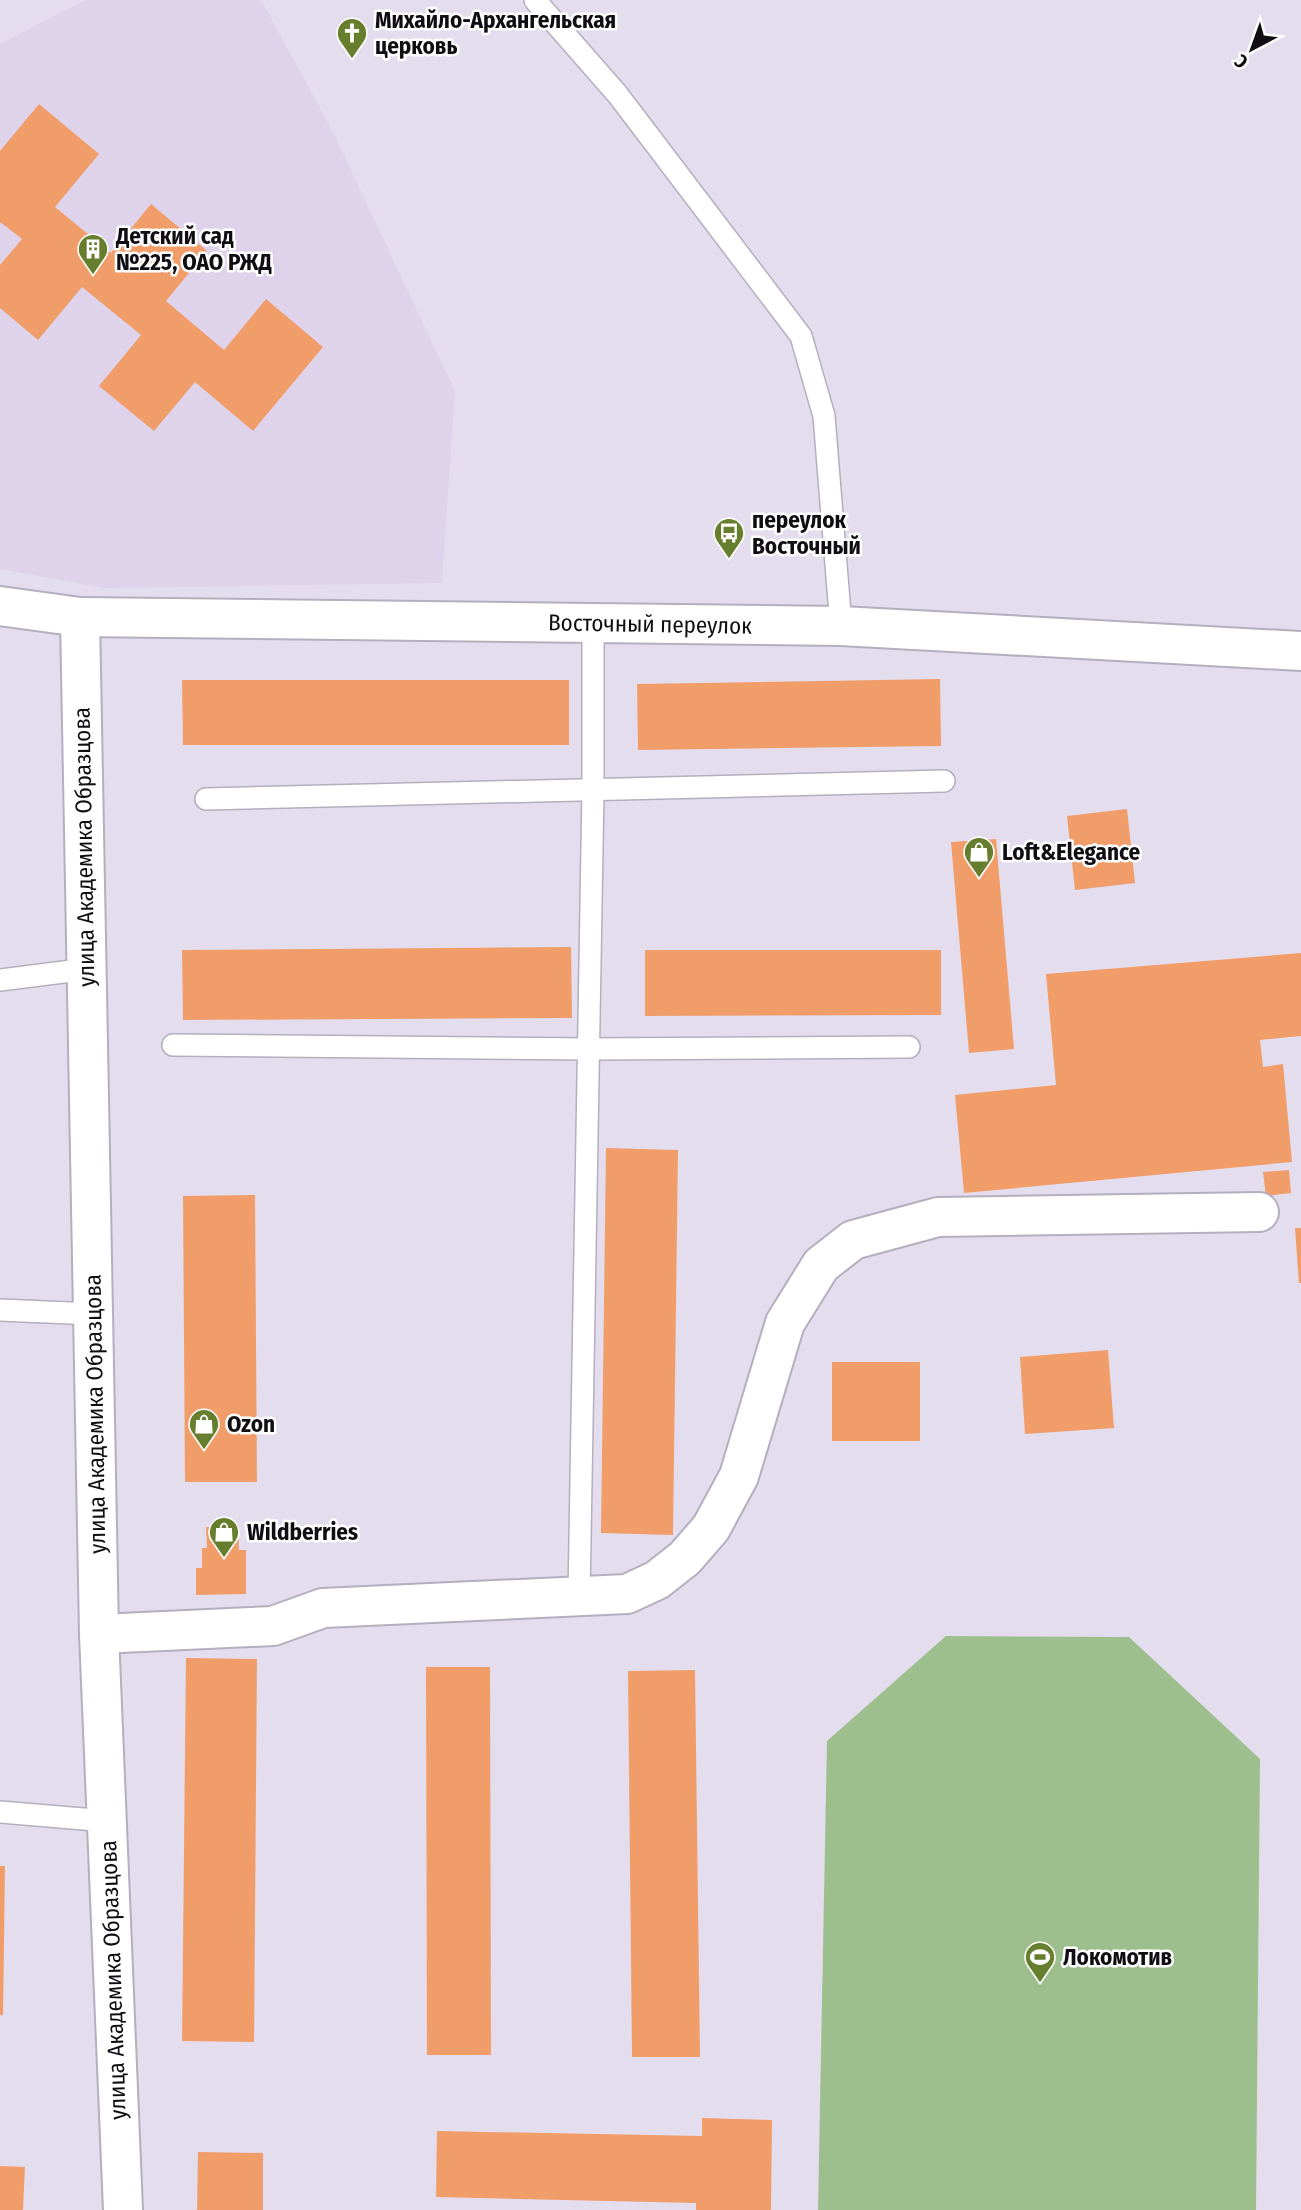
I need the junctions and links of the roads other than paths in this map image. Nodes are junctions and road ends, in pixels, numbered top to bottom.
1 (535, 0) edge
2 (0, 606) edge
3 (80, 617) junction
4 (593, 624) junction
5 (841, 626) junction
6 (1301, 651) edge
7 (944, 781) dead end
8 (593, 790) junction
9 (206, 799) dead end
10 (87, 969) junction
11 (0, 980) edge
12 (173, 1045) dead end
13 (909, 1047) dead end
14 (589, 1049) junction
15 (1259, 1212) dead end
16 (0, 1310) edge
17 (93, 1314) junction
18 (579, 1596) junction
19 (99, 1634) junction
20 (0, 1812) edge
21 (107, 1821) junction
22 (123, 2210) edge

1 - 5 lane
2 - 3 street, Восточный переулок
3 - 4 street, Восточный переулок
3 - 10 street, улица Академика Образцова
4 - 5 street, Восточный переулок
4 - 8 lane
5 - 6 street, Восточный переулок
7 - 8 lane
8 - 9 lane
8 - 14 lane
10 - 11 lane
10 - 17 street, улица Академика Образцова
12 - 14 lane
13 - 14 lane
14 - 18 lane
15 - 18 street
16 - 17 lane
17 - 19 street, улица Академика Образцова
18 - 19 street
19 - 21 street, улица Академика Образцова
20 - 21 lane
21 - 22 street, улица Академика Образцова

